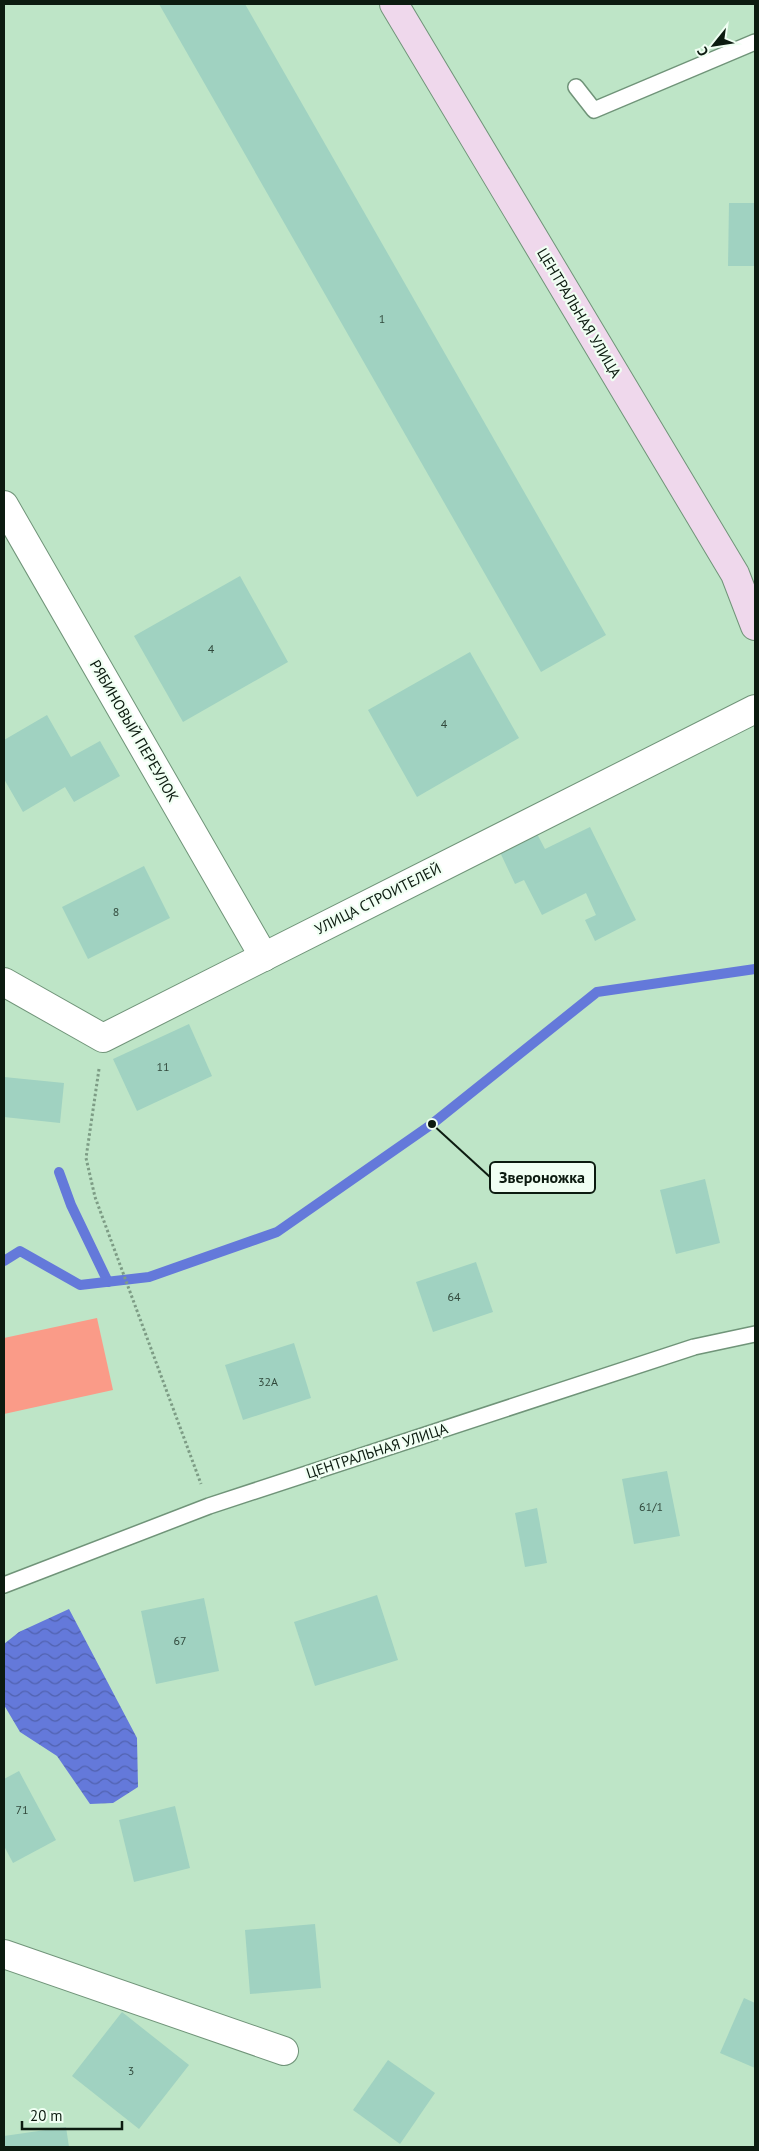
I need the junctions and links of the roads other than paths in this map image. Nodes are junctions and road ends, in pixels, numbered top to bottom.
1 (394, 4) edge
2 (755, 42) edge
3 (576, 87) dead end
4 (4, 505) edge
5 (755, 626) edge
6 (755, 709) edge
7 (264, 957) junction
8 (4, 982) edge
9 (755, 1334) edge
10 (4, 1585) edge
11 (4, 1954) edge
12 (284, 2051) dead end

1 - 5 street, ЦЕНТРАЛЬНАЯ УЛИЦА
2 - 3 lane
4 - 7 street, РЯБИНОВЫЙ ПЕРЕУЛОК
6 - 7 street, УЛИЦА СТРОИТЕЛЕЙ
7 - 8 street, УЛИЦА СТРОИТЕЛЕЙ
9 - 10 lane, ЦЕНТРАЛЬНАЯ УЛИЦА
11 - 12 street

